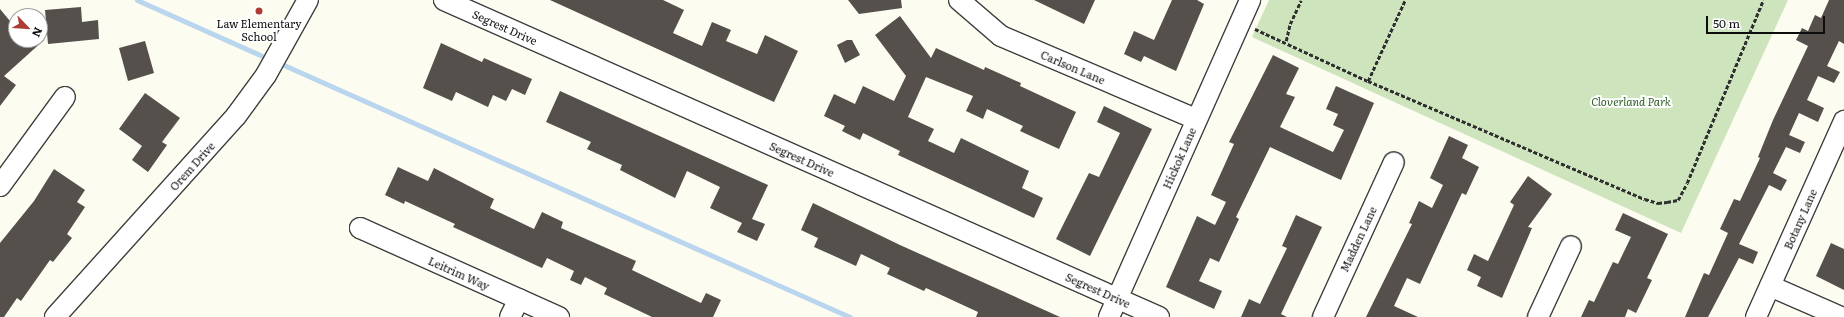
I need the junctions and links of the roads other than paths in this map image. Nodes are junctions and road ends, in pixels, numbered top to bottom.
1 (308, 0) edge
2 (444, 0) edge
3 (959, 0) edge
4 (1250, 0) edge
5 (65, 97) dead end
6 (1196, 119) junction
7 (1844, 120) edge
8 (1394, 162) dead end
9 (0, 186) edge
10 (360, 228) dead end
11 (1571, 246) dead end
12 (1770, 286) junction
13 (518, 299) junction
14 (1118, 299) junction
15 (55, 317) edge
16 (510, 317) edge
17 (559, 317) edge
18 (1109, 317) edge
19 (1159, 317) edge
20 (1323, 317) edge
21 (1538, 317) edge
22 (1756, 317) edge
23 (1841, 317) edge

1 - 15 street, Orem Drive
2 - 14 street, Segrest Drive
3 - 6 street, Carlson Lane
4 - 6 street, Hickok Lane
5 - 9 street
6 - 14 street, Hickok Lane
7 - 12 street, Botany Lane
8 - 20 street, Madden Lane
10 - 13 street, Leitrim Way
11 - 21 street
12 - 22 street, Botany Lane
12 - 23 street
13 - 16 street
13 - 17 street, Leitrim Way
14 - 18 street, Hickok Lane
14 - 19 street, Segrest Drive

